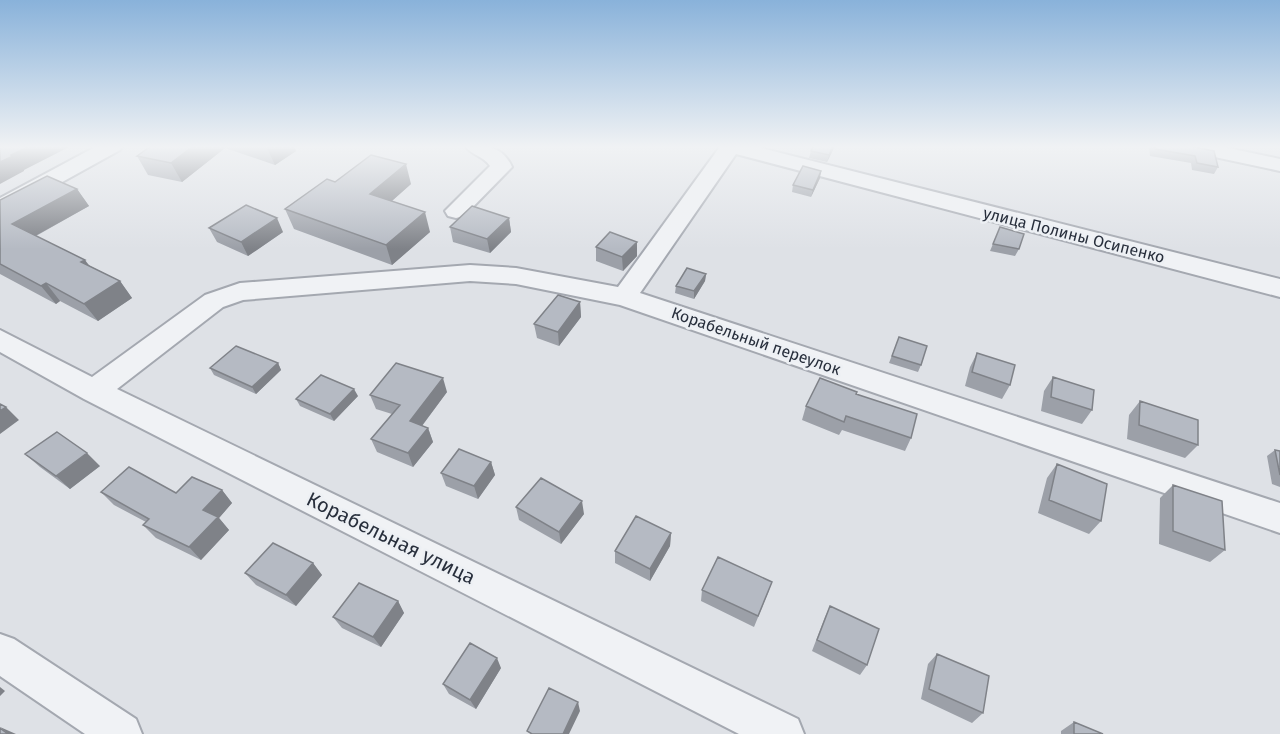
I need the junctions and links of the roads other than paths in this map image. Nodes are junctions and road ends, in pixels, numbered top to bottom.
1 (50, 180) edge
2 (487, 180) edge
3 (706, 180) edge
4 (863, 180) edge
5 (0, 207) edge
6 (456, 211) dead end
7 (1280, 288) edge
8 (624, 297) junction
9 (0, 340) edge
10 (94, 391) junction
11 (1280, 518) edge
12 (0, 653) edge
13 (122, 734) edge
14 (783, 734) edge

1 - 5 street
2 - 6 street
3 - 8 street
4 - 7 street, улица Полины Осипенко
8 - 10 street, Корабельный переулок
8 - 11 street, Корабельный переулок
9 - 10 street, Корабельная улица
10 - 14 street, Корабельная улица
12 - 13 street

